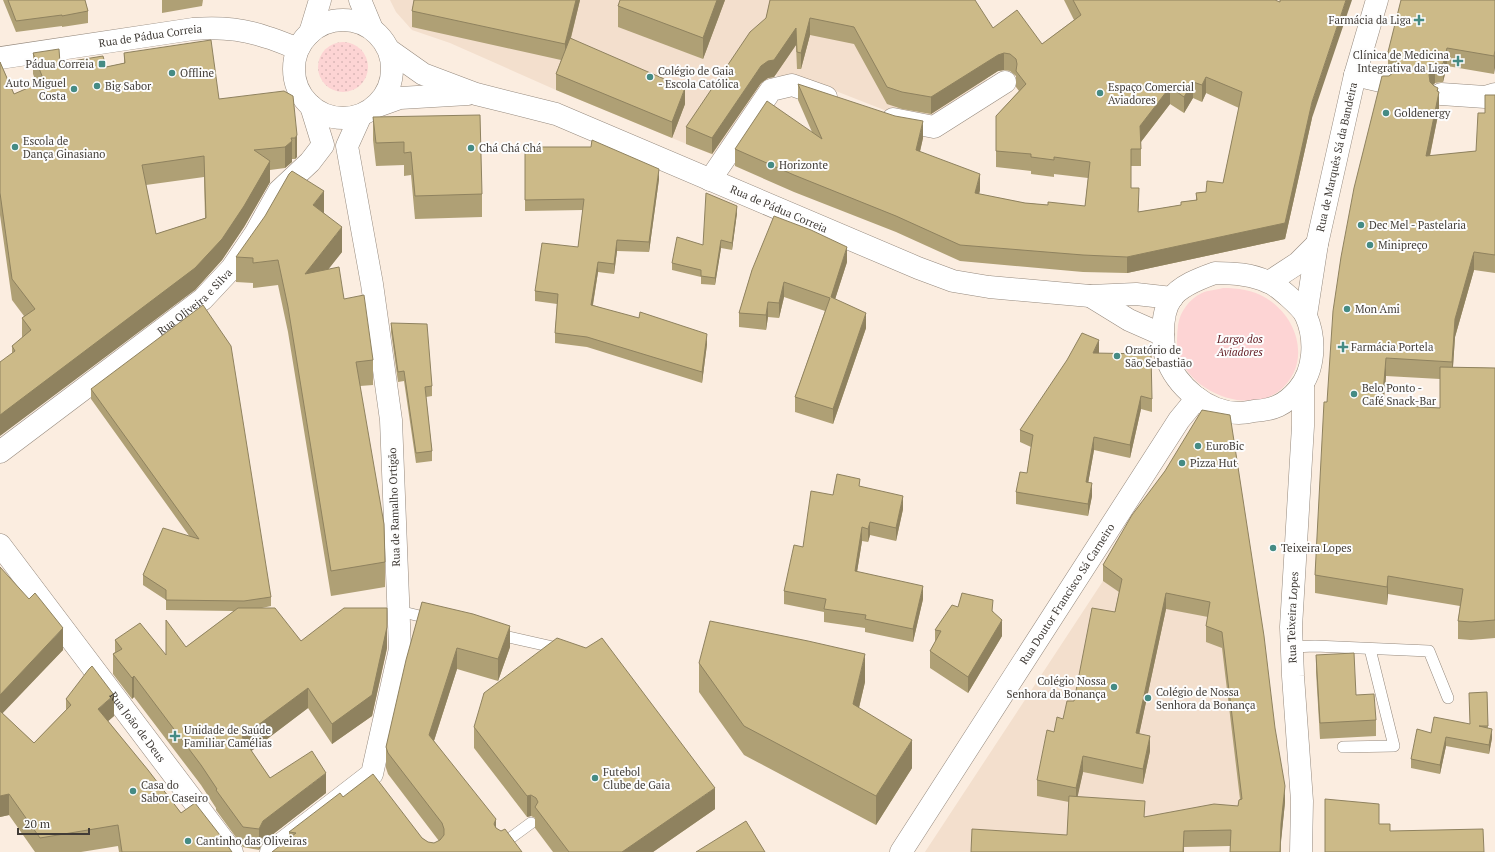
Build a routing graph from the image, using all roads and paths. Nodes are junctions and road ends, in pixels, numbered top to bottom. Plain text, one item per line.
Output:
1 (320, 0) edge
2 (360, 0) edge
3 (1378, 0) edge
4 (372, 29) junction
5 (304, 41) junction
6 (389, 50) junction
7 (0, 58) edge
8 (1355, 75) junction
9 (1004, 82) dead end
10 (1385, 82) edge
11 (476, 94) junction
12 (1441, 94) dead end
13 (1495, 94) edge
14 (842, 102) edge
15 (311, 106) junction
16 (368, 111) junction
17 (878, 114) edge
18 (323, 145) junction
19 (347, 146) junction
20 (710, 180) junction
21 (1317, 244) junction
22 (1269, 282) junction
23 (1090, 296) junction
24 (1172, 298) junction
25 (1306, 314) junction
26 (1163, 336) junction
27 (1303, 384) junction
28 (1197, 398) junction
29 (0, 452) edge
30 (0, 545) edge
31 (399, 611) junction
32 (444, 622) edge
33 (481, 630) edge
34 (1292, 647) junction
35 (1370, 649) junction
36 (571, 651) edge
37 (1448, 698) dead end
38 (1343, 747) dead end
39 (372, 774) junction
40 (386, 792) edge
41 (531, 823) dead end
42 (501, 845) edge
43 (232, 852) edge
44 (271, 852) edge
45 (901, 852) edge
46 (1301, 852) edge

1 - 5 main road
2 - 4 main road
3 - 8 main road, Rua de Marquês Sá da Bandeira
4 - 5 main road
4 - 6 main road
5 - 7 main road, Rua de Pádua Correia
5 - 15 main road
6 - 11 main road, Rua de Pádua Correia
6 - 16 main road
8 - 10 main road
8 - 21 main road, Rua de Marquês Sá da Bandeira
9 - 17 main road
11 - 16 main road, Rua de Pádua Correia
11 - 20 main road, Rua de Pádua Correia
12 - 13 main road
14 - 20 main road
15 - 16 main road
15 - 18 main road
16 - 19 main road
18 - 19 main road
18 - 29 main road, Rua Oliveira e Silva
19 - 31 main road, Rua de Ramalho Ortigão
20 - 23 main road, Rua de Pádua Correia
21 - 22 main road, Rua de Marquês Sá da Bandeira
21 - 25 main road, Rua de Marquês Sá da Bandeira
22 - 24 main road
22 - 25 main road
23 - 24 main road, Rua de Pádua Correia
23 - 26 main road, Rua de Pádua Correia
24 - 26 main road
25 - 27 main road
26 - 28 main road
27 - 28 main road
27 - 34 main road, Rua Teixeira Lopes
28 - 45 main road, Rua Doutor Francisco Sá Carneiro
30 - 43 main road, Rua João de Deus
31 - 32 lane
31 - 39 main road, Rua de Ramalho Ortigão
33 - 36 lane
34 - 35 lane
34 - 46 main road, Rua Teixeira Lopes
35 - 37 lane
35 - 38 lane
39 - 40 main road
39 - 44 main road
41 - 42 lane

